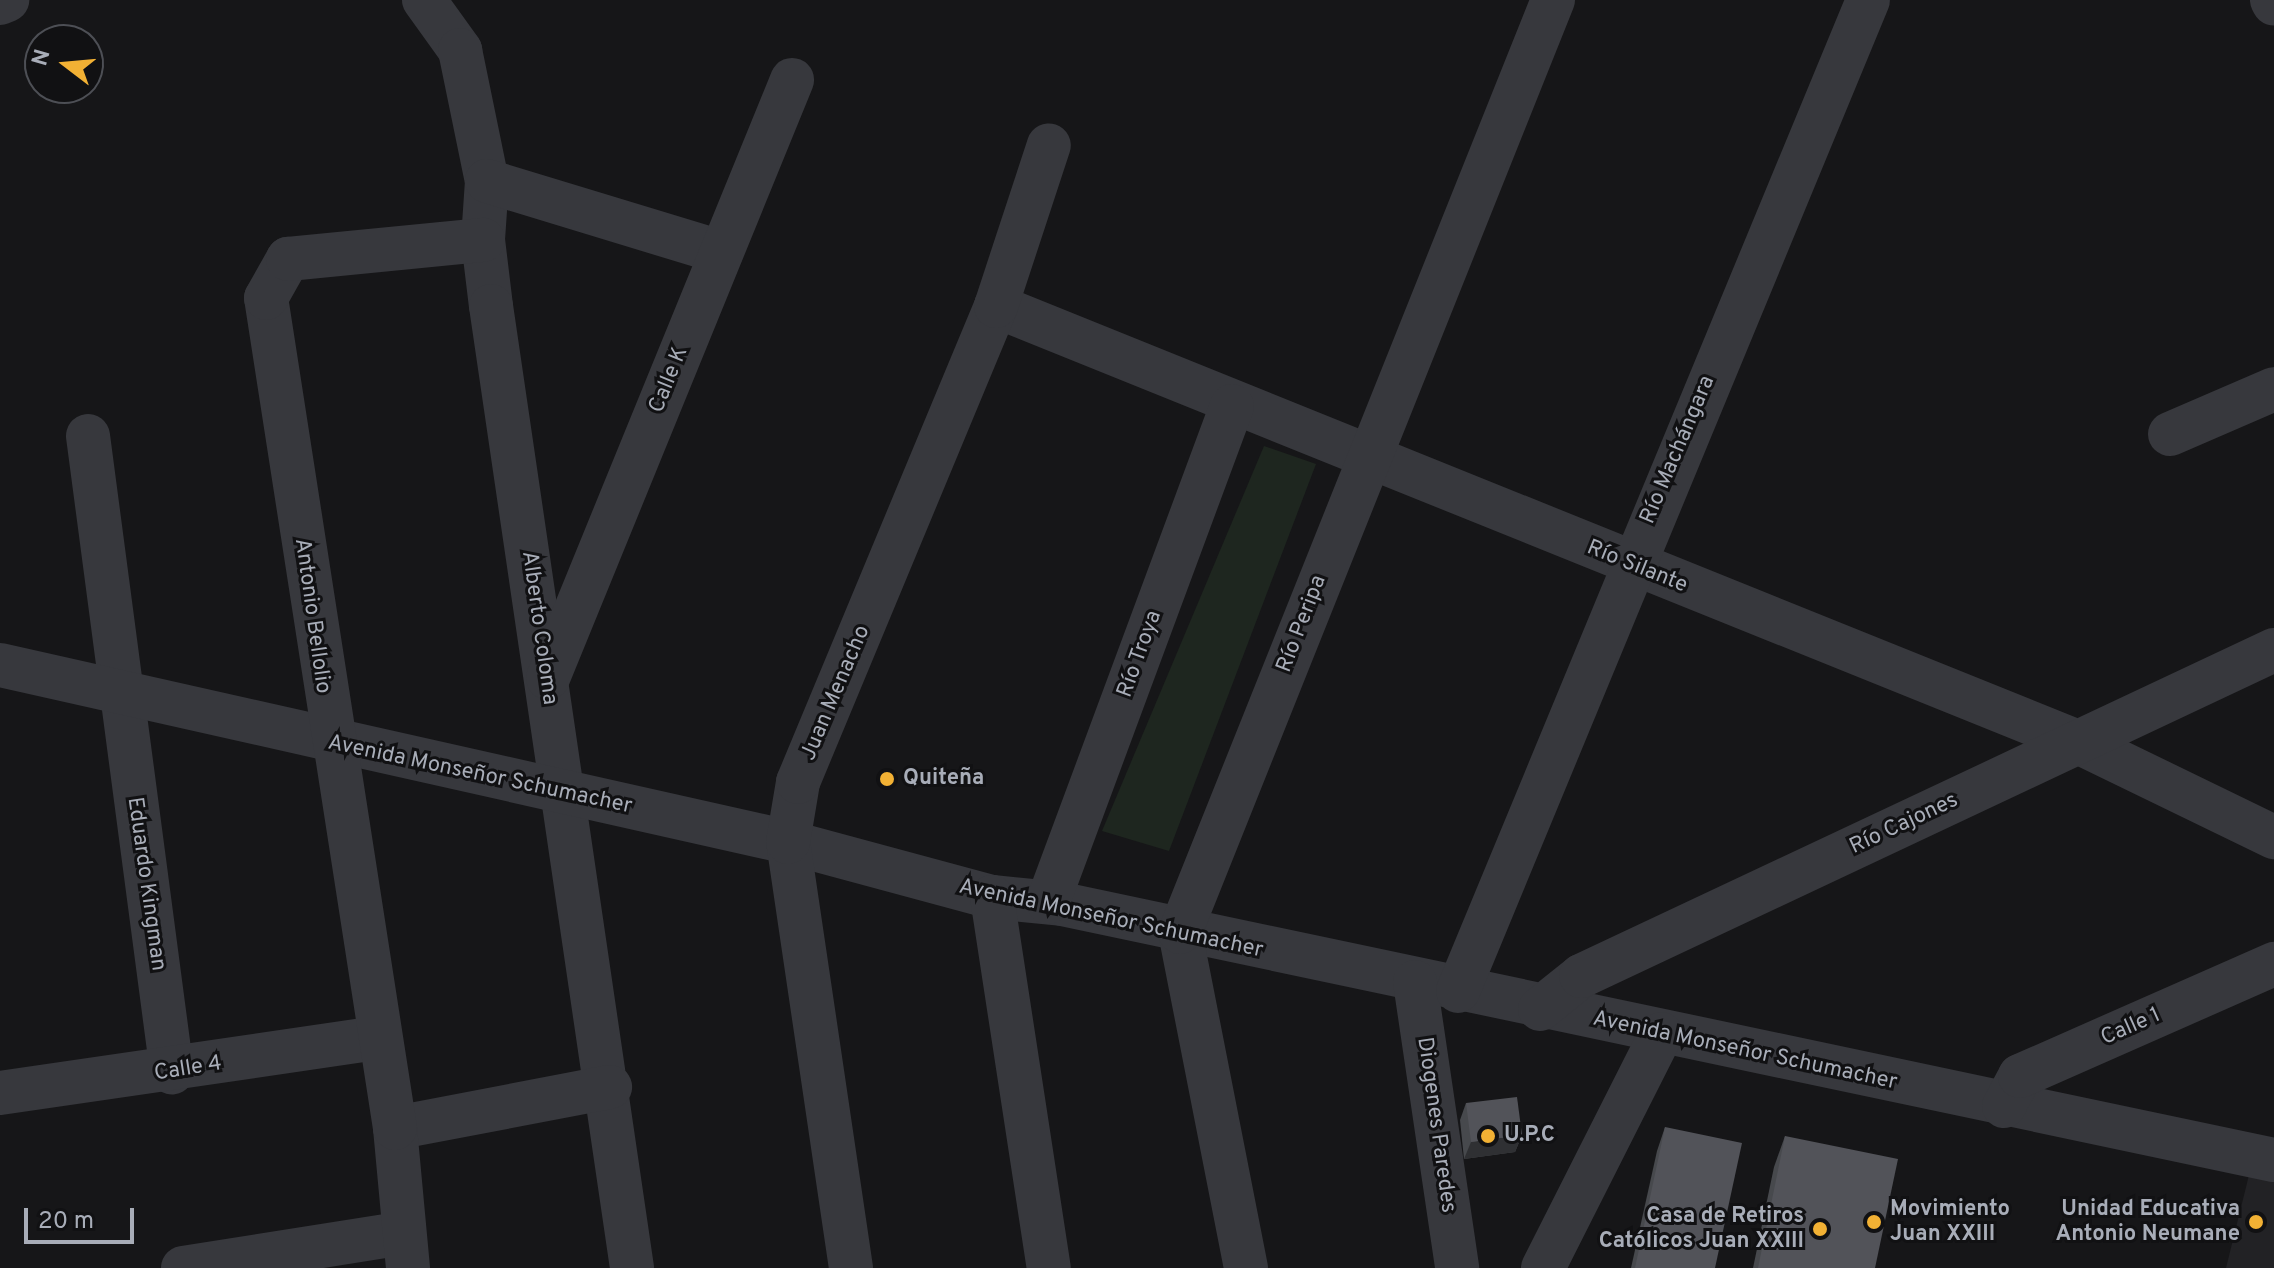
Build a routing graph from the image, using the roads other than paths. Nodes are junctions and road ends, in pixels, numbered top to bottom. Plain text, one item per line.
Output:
1 (7, 0) edge
2 (424, 0) edge
3 (1553, 0) edge
4 (1868, 0) edge
5 (0, 3) edge
6 (792, 80) dead end
7 (1049, 145) dead end
8 (487, 181) junction
9 (483, 240) junction
10 (721, 252) junction
11 (996, 306) junction
12 (2274, 389) edge
13 (1232, 406) junction
14 (2170, 434) dead end
15 (88, 436) dead end
16 (1368, 455) junction
17 (1629, 565) junction
18 (2274, 650) edge
19 (0, 665) edge
20 (547, 680) junction
21 (119, 695) junction
22 (2078, 742) junction
23 (330, 744) junction
24 (561, 791) junction
25 (2274, 837) edge
26 (788, 842) junction
27 (992, 897) junction
28 (1048, 902) junction
29 (1180, 932) junction
30 (2274, 964) edge
31 (1415, 982) junction
32 (1458, 991) junction
33 (1540, 1009) junction
34 (1661, 1034) junction
35 (375, 1038) junction
36 (172, 1072) junction
37 (610, 1087) junction
38 (0, 1093) edge
39 (2004, 1106) junction
40 (395, 1128) junction
41 (2274, 1160) edge
42 (405, 1251) edge
43 (185, 1268) edge
44 (632, 1268) edge
45 (851, 1268) edge
46 (1049, 1268) edge
47 (1246, 1268) edge
48 (1457, 1268) edge
49 (1543, 1268) edge

1 - 5 street
2 - 8 street, Alberto Coloma
3 - 16 street, Río Peripa
4 - 17 street, Río Machángara
6 - 10 street, Calle K
7 - 11 street, Juan Menacho
8 - 9 street, Alberto Coloma
8 - 10 street
9 - 20 street, Alberto Coloma
9 - 23 street, Antonio Bellolio
10 - 20 street, Calle K
11 - 13 street, Río Silante
11 - 26 street, Juan Menacho
12 - 14 street
13 - 16 street, Río Silante
13 - 28 street, Río Troya
15 - 21 street, Eduardo Kingman
16 - 17 street, Río Silante
16 - 29 street, Río Peripa
17 - 22 street, Río Silante
17 - 32 street, Río Machángara
18 - 22 street, Río Cajones
19 - 21 street, Avenida Monseñor Schumacher
20 - 24 street, Alberto Coloma
21 - 23 street, Avenida Monseñor Schumacher
21 - 36 street, Eduardo Kingman
22 - 25 street, Río Silante
22 - 33 street, Río Cajones
23 - 24 street, Avenida Monseñor Schumacher
23 - 35 street, Antonio Bellolio
24 - 26 street, Avenida Monseñor Schumacher
24 - 37 street, Alberto Coloma
26 - 27 street, Avenida Monseñor Schumacher
26 - 45 street, Juan Menacho
27 - 28 street, Avenida Monseñor Schumacher
27 - 46 street
28 - 29 street, Avenida Monseñor Schumacher
29 - 31 street, Avenida Monseñor Schumacher
29 - 47 street
30 - 39 street, Calle 1
31 - 32 street, Avenida Monseñor Schumacher
31 - 48 street, Diogenes Paredes
32 - 33 street, Avenida Monseñor Schumacher
33 - 34 street, Avenida Monseñor Schumacher
34 - 39 street, Avenida Monseñor Schumacher
34 - 49 street
35 - 36 street, Calle 4
35 - 40 street, Antonio Bellolio
36 - 38 street, Calle 4
37 - 40 street
37 - 44 street, Alberto Coloma
39 - 41 street, Avenida Monseñor Schumacher
40 - 42 street, Antonio Bellolio
42 - 43 street

